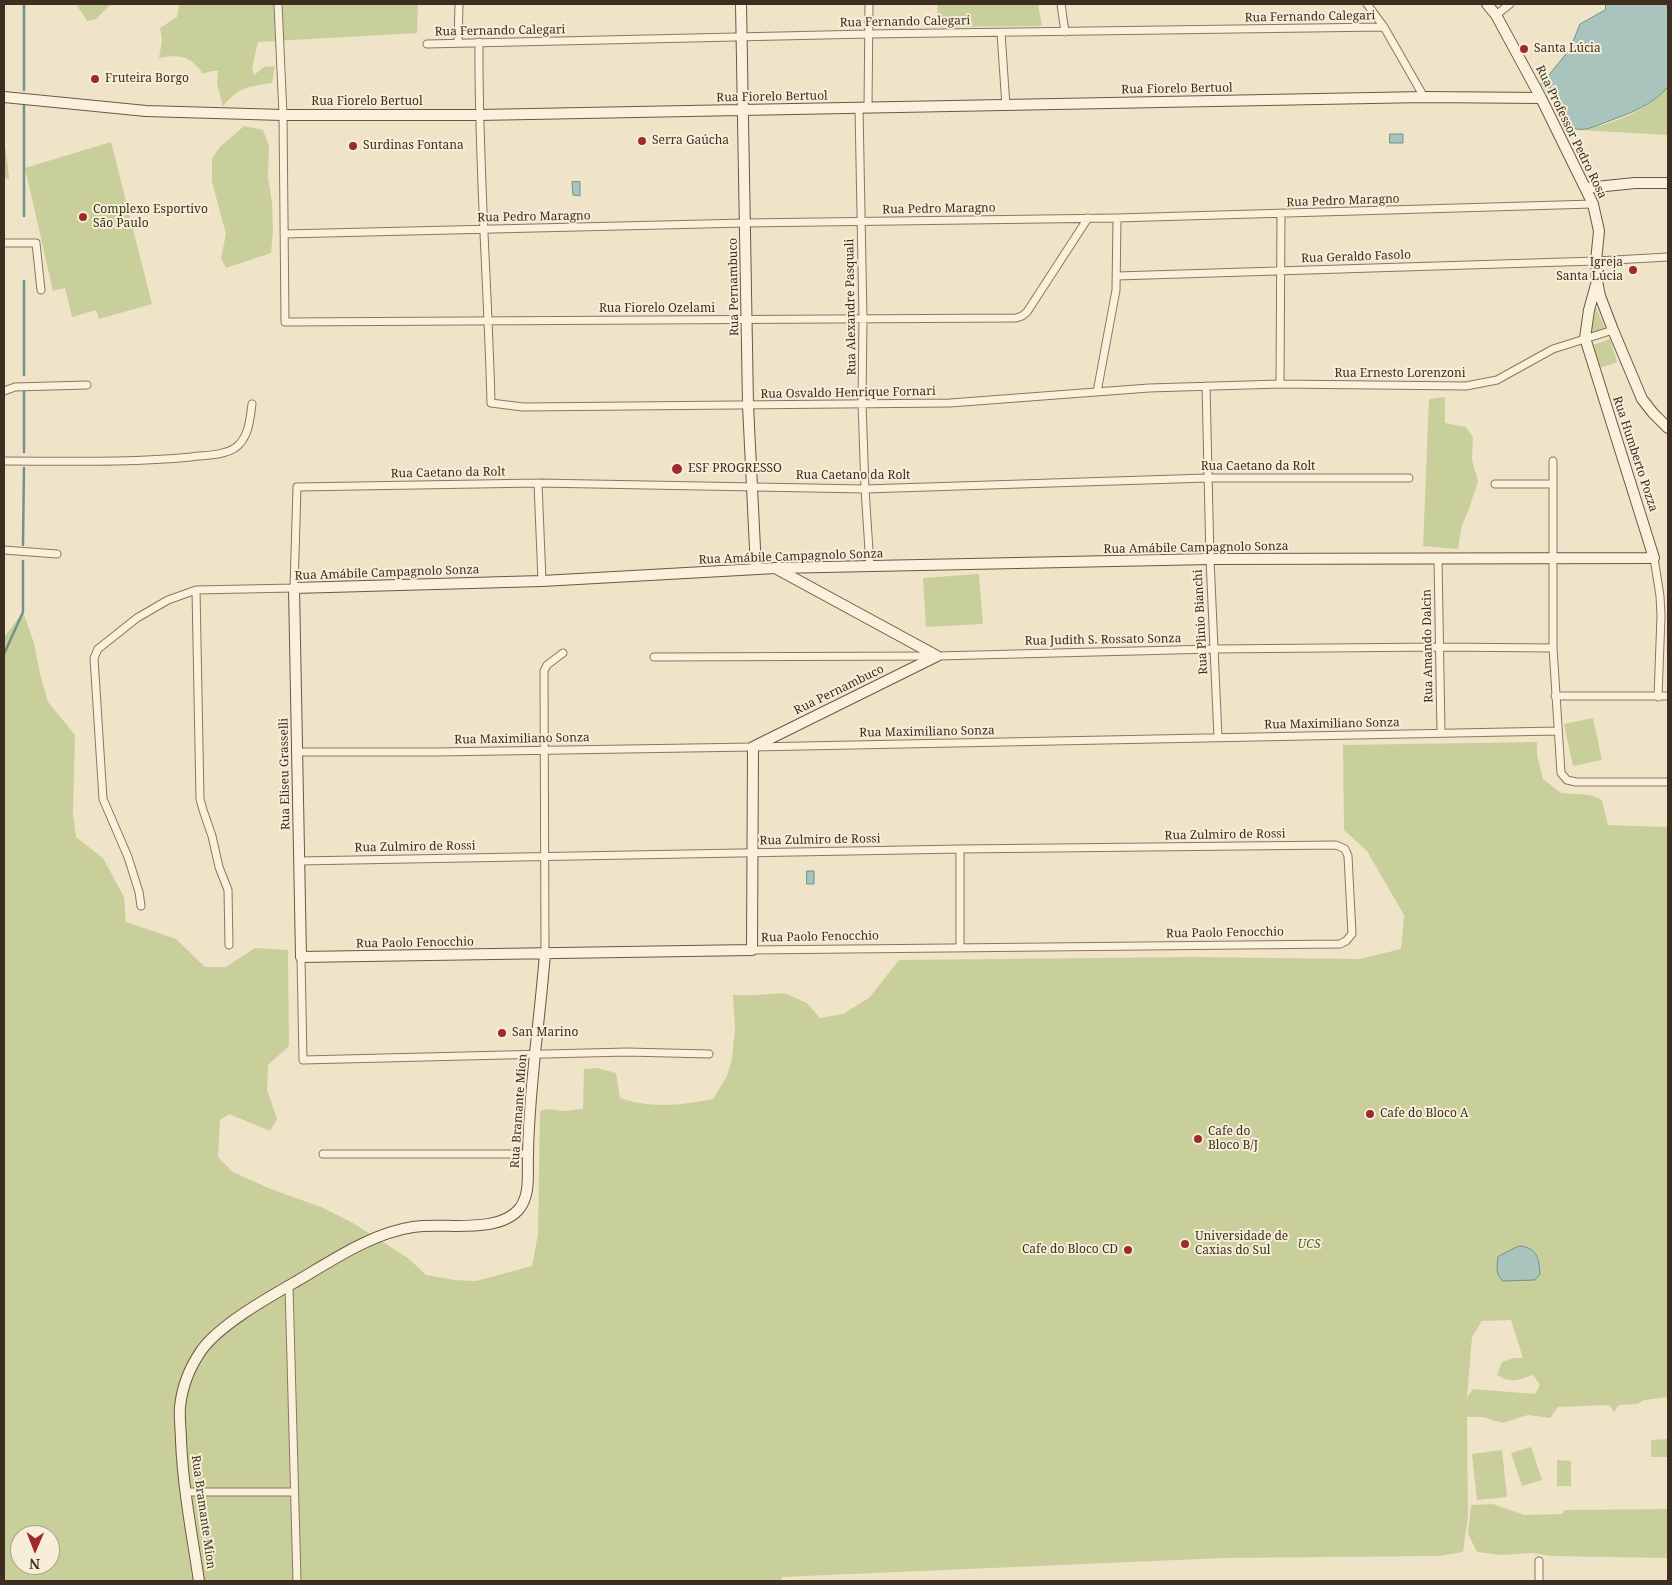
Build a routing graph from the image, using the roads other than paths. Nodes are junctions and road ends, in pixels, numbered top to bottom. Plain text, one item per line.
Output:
1 (278, 4) edge
2 (458, 4) edge
3 (741, 4) edge
4 (869, 4) edge
5 (1061, 4) edge
6 (1367, 4) edge
7 (1487, 4) edge
8 (1510, 4) edge
9 (1496, 15) junction
10 (1384, 27) junction
11 (1065, 32) junction
12 (1001, 33) junction
13 (868, 34) junction
14 (742, 36) junction
15 (479, 42) junction
16 (458, 43) junction
17 (426, 44) dead end
18 (4, 97) edge
19 (1424, 97) junction
20 (1541, 98) junction
21 (1006, 106) junction
22 (864, 108) junction
23 (744, 110) junction
24 (283, 115) junction
25 (478, 115) junction
26 (1668, 183) edge
27 (1586, 188) junction
28 (1593, 204) junction
29 (1280, 214) junction
30 (1088, 218) junction
31 (1116, 218) junction
32 (861, 222) junction
33 (745, 223) junction
34 (484, 230) junction
35 (284, 234) junction
36 (4, 243) edge
37 (1668, 257) edge
38 (1596, 261) junction
39 (1281, 270) junction
40 (1117, 276) junction
41 (1597, 281) junction
42 (42, 290) dead end
43 (863, 319) junction
44 (747, 320) junction
45 (489, 321) junction
46 (1613, 330) junction
47 (1585, 338) junction
48 (1280, 384) junction
49 (87, 385) dead end
50 (1206, 386) junction
51 (4, 391) edge
52 (1097, 392) junction
53 (862, 403) junction
54 (252, 404) dead end
55 (748, 405) junction
56 (1668, 428) edge
57 (4, 461) edge
58 (1552, 461) dead end
59 (1207, 478) junction
60 (1409, 478) dead end
61 (538, 483) junction
62 (1495, 484) dead end
63 (1553, 484) junction
64 (297, 487) joint
65 (751, 488) junction
66 (865, 489) junction
67 (4, 550) edge
68 (56, 554) dead end
69 (1438, 558) junction
70 (1654, 558) junction
71 (1210, 559) junction
72 (1552, 559) junction
73 (870, 566) junction
74 (776, 568) junction
75 (756, 569) junction
76 (542, 581) junction
77 (294, 588) junction
78 (196, 590) junction
79 (1439, 646) junction
80 (1553, 648) junction
81 (1214, 649) junction
82 (563, 653) dead end
83 (937, 656) junction
84 (654, 657) dead end
85 (1555, 696) junction
86 (1668, 696) edge
87 (1658, 697) junction
88 (1557, 731) junction
89 (1441, 733) junction
90 (1218, 737) junction
91 (753, 747) junction
92 (543, 750) junction
93 (297, 752) junction
94 (1668, 782) edge
95 (960, 849) junction
96 (751, 852) junction
97 (545, 856) junction
98 (299, 861) junction
99 (141, 906) dead end
100 (1340, 944) joint
101 (229, 945) dead end
102 (960, 948) junction
103 (752, 950) junction
104 (545, 953) junction
105 (301, 957) junction
106 (535, 1054) junction
107 (709, 1054) dead end
108 (323, 1154) dead end
109 (528, 1154) junction
110 (289, 1286) junction
111 (185, 1492) junction
112 (294, 1492) junction
113 (1539, 1561) dead end
114 (199, 1581) edge
115 (297, 1581) edge
116 (1539, 1581) edge

1 - 24 street
2 - 16 street
3 - 14 street, Rua Pernambuco
4 - 13 street, Rua Alexandre Pasquali
5 - 11 street
6 - 10 street
7 - 9 street, Rua Professor Pedro Rosa
8 - 9 street
9 - 20 street, Rua Professor Pedro Rosa
10 - 11 street, Rua Fernando Calegari
10 - 19 street
11 - 12 street, Rua Fernando Calegari
12 - 13 street, Rua Fernando Calegari
12 - 21 street
13 - 14 street, Rua Fernando Calegari
13 - 22 street, Rua Alexandre Pasquali
14 - 15 street, Rua Fernando Calegari
14 - 23 street, Rua Pernambuco
15 - 16 street, Rua Fernando Calegari
15 - 25 street
16 - 17 street, Rua Fernando Calegari
18 - 24 street, Rua Fiorelo Bertuol
19 - 20 street, Rua Fiorelo Bertuol
19 - 21 street, Rua Fiorelo Bertuol
20 - 27 street, Rua Professor Pedro Rosa
21 - 22 street, Rua Fiorelo Bertuol
22 - 23 street, Rua Fiorelo Bertuol
22 - 32 street, Rua Alexandre Pasquali
23 - 25 street, Rua Fiorelo Bertuol
23 - 33 street, Rua Pernambuco
24 - 25 street, Rua Fiorelo Bertuol
24 - 35 street
25 - 34 street
26 - 27 street
27 - 28 street, Rua Professor Pedro Rosa
28 - 29 street, Rua Pedro Maragno
28 - 38 street, Rua Professor Pedro Rosa
29 - 31 street, Rua Pedro Maragno
29 - 39 street
30 - 31 street, Rua Pedro Maragno
30 - 32 street, Rua Pedro Maragno
30 - 43 street, Rua Fiorelo Ozelami
31 - 40 street
32 - 33 street, Rua Pedro Maragno
32 - 43 street, Rua Alexandre Pasquali
33 - 34 street, Rua Pedro Maragno
33 - 44 street, Rua Pernambuco
34 - 35 street, Rua Pedro Maragno
34 - 45 street
35 - 45 street, Rua Fiorelo Ozelami
36 - 42 street
37 - 38 street, Rua Geraldo Fasolo
38 - 39 street, Rua Geraldo Fasolo
38 - 41 street, Rua Professor Pedro Rosa
39 - 40 street, Rua Geraldo Fasolo
39 - 48 street
40 - 52 street
41 - 46 street
41 - 47 street, Rua Humberto Pozza
43 - 44 street, Rua Fiorelo Ozelami
43 - 53 street, Rua Alexandre Pasquali
44 - 45 street, Rua Fiorelo Ozelami
44 - 55 street, Rua Pernambuco
45 - 55 street, Rua Osvaldo Henrique Fornari
46 - 47 street, Rua Ernesto Lorenzoni
46 - 56 street
47 - 48 street, Rua Ernesto Lorenzoni
47 - 70 street, Rua Humberto Pozza
48 - 50 street, Rua Ernesto Lorenzoni
49 - 51 street
50 - 52 street, Rua Osvaldo Henrique Fornari
50 - 59 street, Rua Plinio Bianchi
52 - 53 street, Rua Osvaldo Henrique Fornari
53 - 55 street, Rua Osvaldo Henrique Fornari
53 - 66 street, Rua Alexandre Pasquali
54 - 57 street
55 - 65 street, Rua Pernambuco
58 - 63 street
59 - 60 street, Rua Caetano da Rolt
59 - 66 street, Rua Caetano da Rolt
59 - 71 street, Rua Plinio Bianchi
61 - 64 street, Rua Caetano da Rolt
61 - 65 street, Rua Caetano da Rolt
61 - 76 street
62 - 63 street
63 - 72 street
64 - 77 street, Rua Eliseu Grasselli
65 - 66 street, Rua Caetano da Rolt
65 - 75 street, Rua Pernambuco
66 - 73 street, Rua Alexandre Pasquali
67 - 68 street
69 - 71 street, Rua Amábile Campagnolo Sonza
69 - 72 street, Rua Amábile Campagnolo Sonza
69 - 79 street, Rua Amando Dalcin
70 - 72 street, Rua Amábile Campagnolo Sonza
70 - 87 street, Rua Humberto Pozza
71 - 73 street, Rua Amábile Campagnolo Sonza
71 - 81 street, Rua Plinio Bianchi
72 - 80 street
73 - 74 street, Rua Amábile Campagnolo Sonza
74 - 75 street, Rua Amábile Campagnolo Sonza
74 - 83 street
75 - 76 street, Rua Amábile Campagnolo Sonza
76 - 77 street, Rua Amábile Campagnolo Sonza
77 - 78 street, Rua Amábile Campagnolo Sonza
77 - 93 street, Rua Eliseu Grasselli
78 - 99 street, Rua Amábile Campagnolo Sonza
78 - 101 street
79 - 80 street, Rua Judith S. Rossato Sonza
79 - 81 street, Rua Judith S. Rossato Sonza
79 - 89 street, Rua Amando Dalcin
80 - 85 street
81 - 83 street, Rua Judith S. Rossato Sonza
81 - 90 street, Rua Plinio Bianchi
82 - 92 street, Rua Bramante Mion
83 - 84 street, Rua Judith S. Rossato Sonza
83 - 91 street, Rua Pernambuco
85 - 87 street
85 - 88 street
86 - 87 street
88 - 89 street, Rua Maximiliano Sonza
88 - 94 street
89 - 90 street, Rua Maximiliano Sonza
90 - 91 street, Rua Maximiliano Sonza
91 - 92 street, Rua Maximiliano Sonza
91 - 96 street
92 - 93 street, Rua Maximiliano Sonza
92 - 97 street, Rua Bramante Mion
93 - 98 street, Rua Eliseu Grasselli
95 - 96 street, Rua Zulmiro de Rossi
95 - 100 street, Rua Zulmiro de Rossi
95 - 102 street
96 - 97 street, Rua Zulmiro de Rossi
96 - 103 street
97 - 98 street, Rua Zulmiro de Rossi
97 - 104 street, Rua Bramante Mion
98 - 105 street, Rua Eliseu Grasselli
100 - 102 street, Rua Paolo Fenocchio
102 - 103 street, Rua Paolo Fenocchio
103 - 104 street, Rua Paolo Fenocchio
104 - 105 street, Rua Paolo Fenocchio
104 - 106 street, Rua Bramante Mion
105 - 106 street, Rua Eliseu Grasselli
106 - 107 street
106 - 109 street, Rua Bramante Mion
108 - 109 street
109 - 110 street, Rua Bramante Mion
110 - 111 street, Rua Bramante Mion
110 - 112 street
111 - 112 street
111 - 114 street, Rua Bramante Mion
112 - 115 street
113 - 116 street

